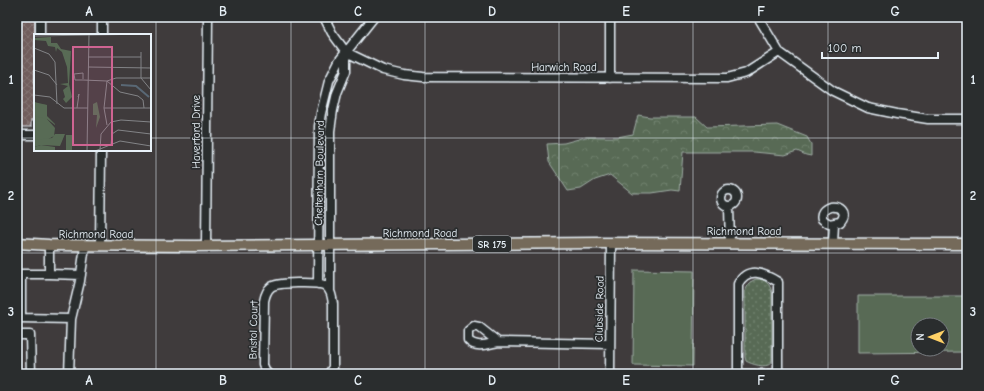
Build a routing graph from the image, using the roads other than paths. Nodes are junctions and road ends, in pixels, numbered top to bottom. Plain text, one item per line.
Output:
1 (40, 17) edge
2 (102, 17) edge
3 (208, 17) edge
4 (324, 17) edge
5 (374, 17) edge
6 (610, 17) edge
7 (758, 17) edge
8 (40, 34) edge
9 (102, 34) edge
10 (346, 52) junction
11 (779, 52) junction
12 (610, 78) junction
13 (967, 119) edge
14 (17, 135) edge
15 (34, 135) edge
16 (101, 151) edge
17 (729, 206) dead end
18 (834, 224) dead end
19 (610, 243) junction
20 (730, 243) junction
21 (833, 243) junction
22 (17, 244) edge
23 (967, 244) edge
24 (318, 245) junction
25 (329, 245) junction
26 (49, 246) junction
27 (84, 246) junction
28 (100, 246) junction
29 (206, 246) junction
30 (49, 274) junction
31 (81, 275) junction
32 (318, 284) junction
33 (330, 291) junction
34 (70, 319) junction
35 (17, 335) edge
36 (498, 342) dead end
37 (610, 344) junction
38 (30, 374) edge
39 (69, 374) edge
40 (268, 374) edge
41 (328, 374) edge
42 (610, 374) edge
43 (737, 374) edge
44 (780, 374) edge

1 - 8 street
2 - 9 street
3 - 29 street, Haverford Drive
4 - 10 street
5 - 10 street
6 - 12 street
7 - 11 street
10 - 12 street, Harwich Road
10 - 24 street
10 - 25 street, Cheltenham Boulevard
11 - 12 street, Harwich Road
11 - 13 street
14 - 15 street
16 - 28 street
17 - 20 street
18 - 21 street
19 - 20 main road, Richmond Road / SR 175
19 - 25 main road, Richmond Road / SR 175
19 - 37 street, Clubside Road
20 - 21 main road, Richmond Road / SR 175
21 - 23 main road, Richmond Road / SR 175
22 - 26 main road, Richmond Road / SR 175
24 - 25 main road, Richmond Road / SR 175
24 - 29 main road, Richmond Road / SR 175
24 - 32 street
25 - 33 street, Cheltenham Boulevard
26 - 27 main road, Richmond Road / SR 175
26 - 30 street
27 - 28 main road, Richmond Road / SR 175
27 - 31 street
28 - 29 main road, Richmond Road / SR 175
30 - 31 street
30 - 34 street
31 - 34 street
32 - 33 street
32 - 40 street, Bristol Court
33 - 41 street
34 - 39 street
35 - 38 street
36 - 37 street
37 - 42 street, Clubside Road
43 - 44 street
43 - 44 street

